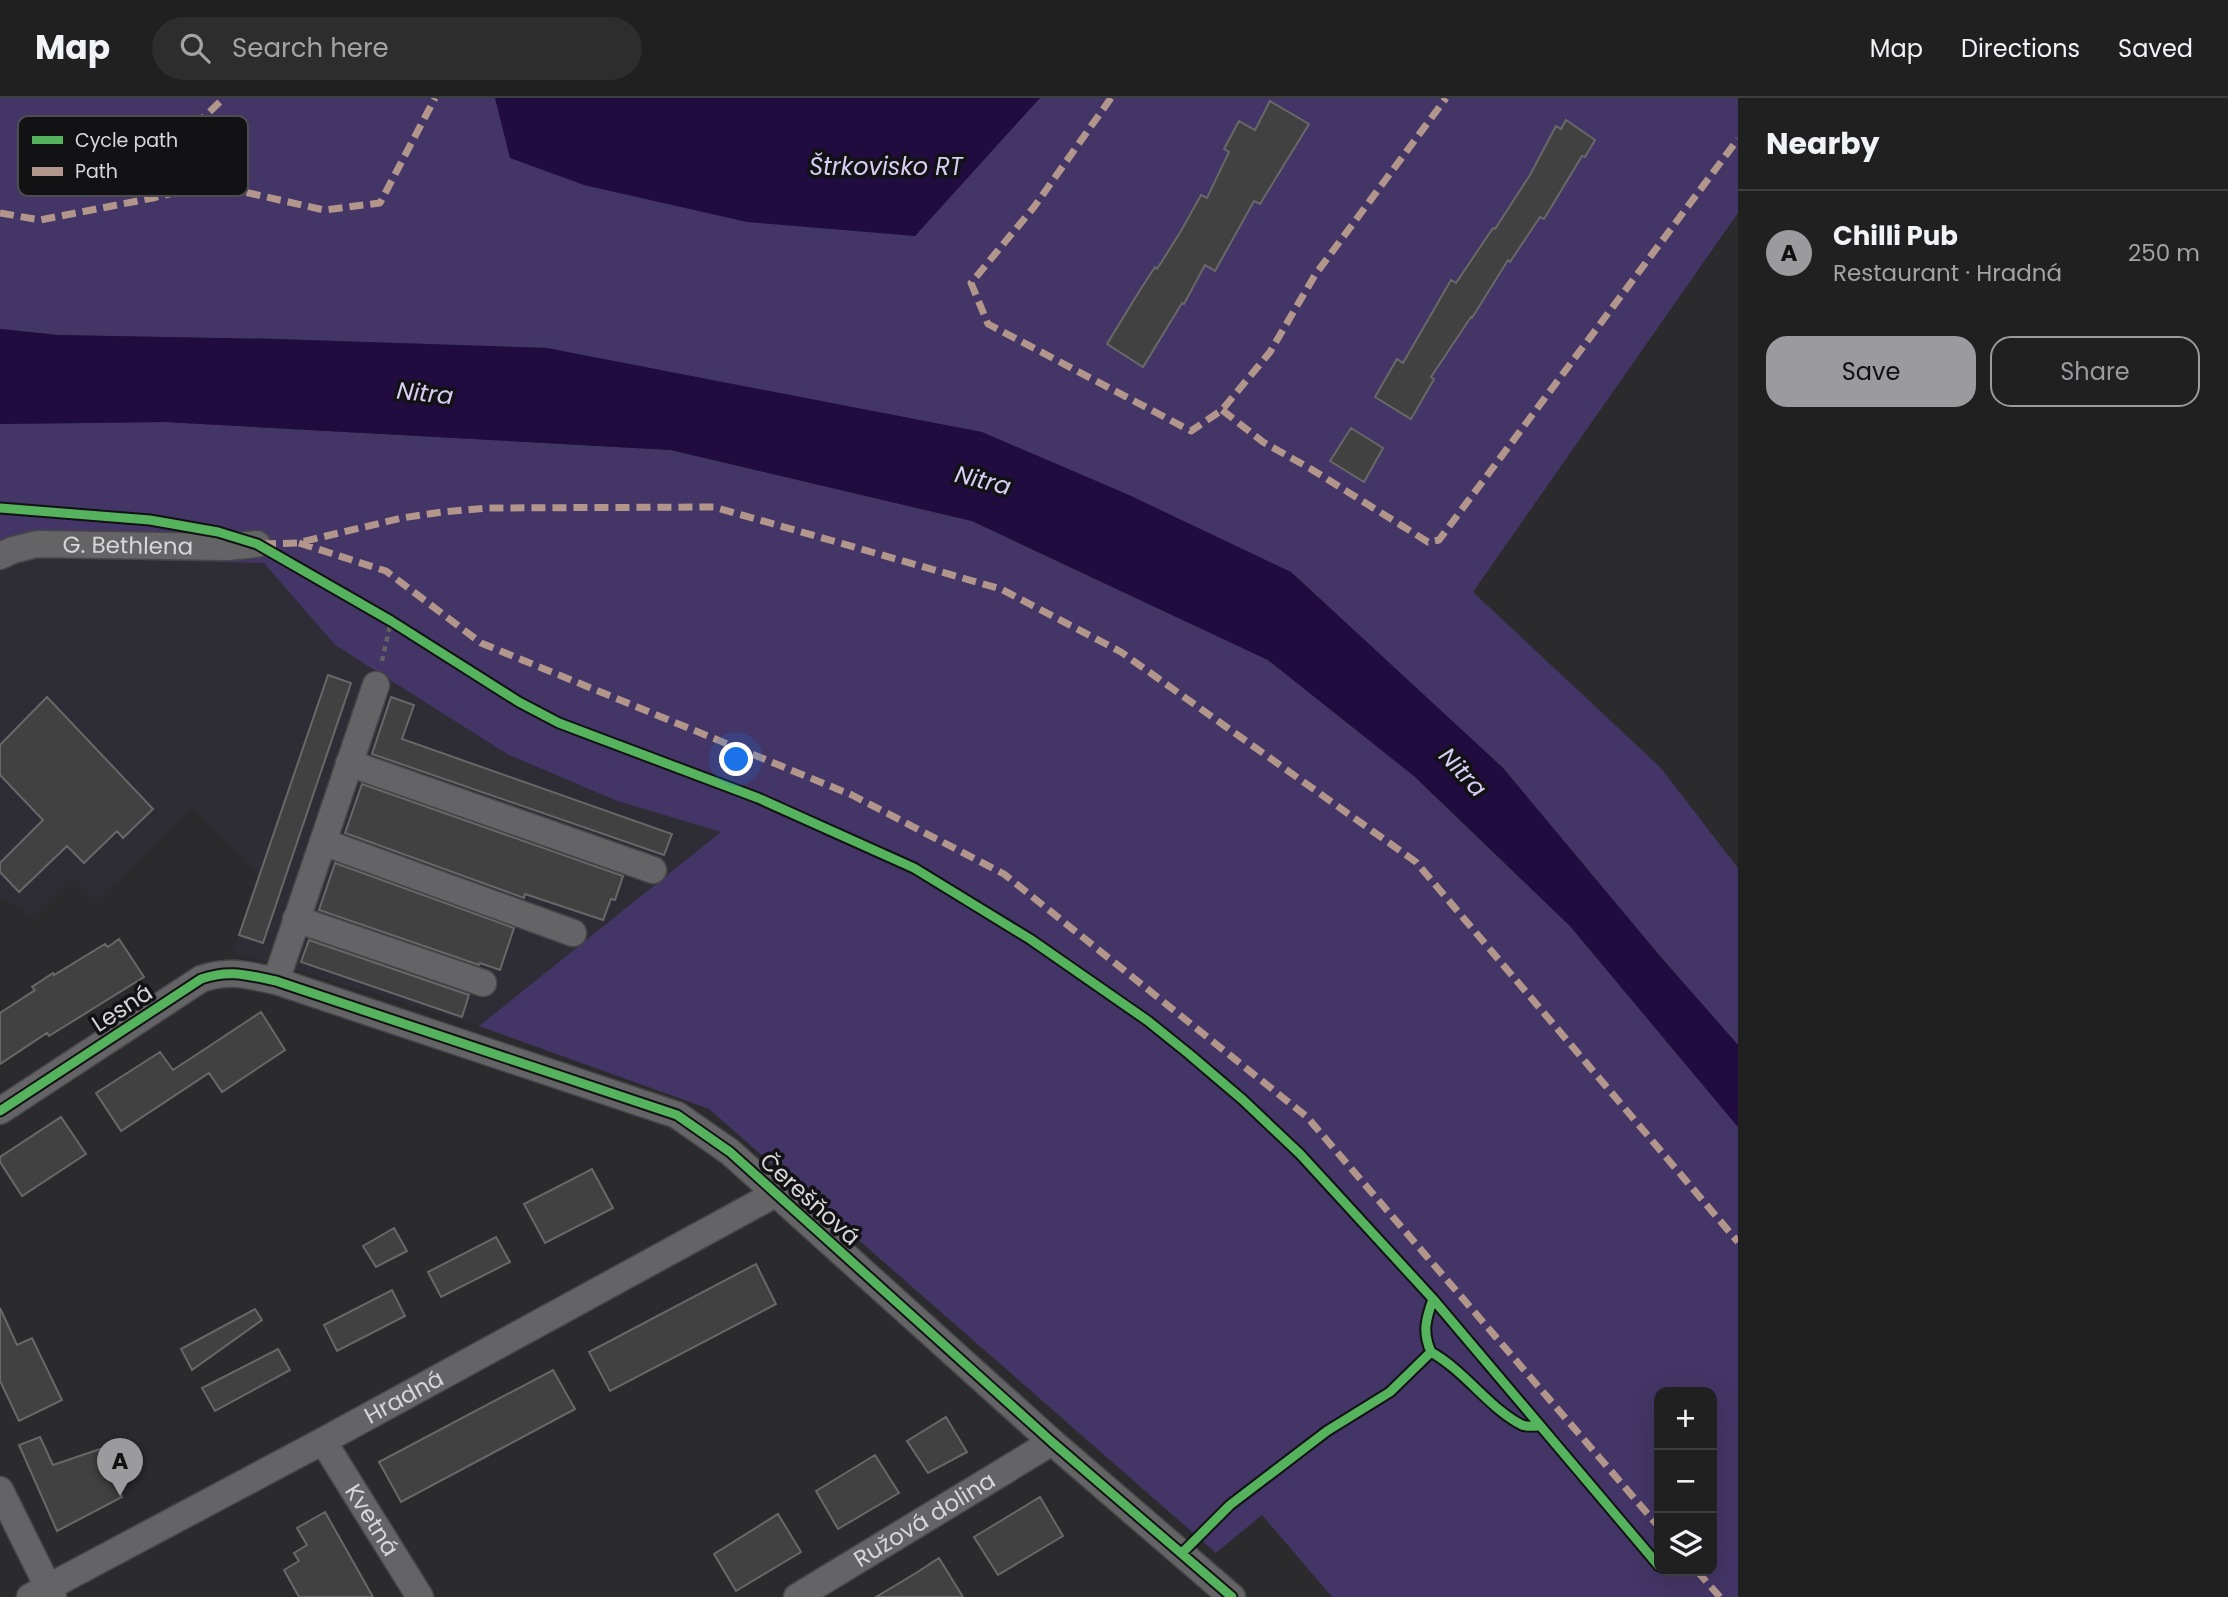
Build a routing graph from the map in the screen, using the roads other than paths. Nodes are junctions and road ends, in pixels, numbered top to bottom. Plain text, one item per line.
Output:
1 (257, 544) dead end
2 (0, 556) edge
3 (376, 685) road end
4 (349, 763) junction
5 (323, 842) junction
6 (653, 870) dead end
7 (296, 919) junction
8 (573, 933) dead end
9 (276, 981) junction
10 (483, 984) dead end
11 (0, 1111) edge
12 (775, 1194) junction
13 (323, 1441) junction
14 (1052, 1442) junction
15 (0, 1490) edge
16 (43, 1593) edge
17 (421, 1597) edge
18 (797, 1597) edge
19 (1232, 1597) edge

1 - 2 street, G. Bethlena
3 - 4 street
4 - 5 street
4 - 6 street
5 - 7 street
5 - 8 street
7 - 9 street
7 - 10 street
9 - 11 street, Lesná
9 - 12 street, Čerešňová
12 - 13 street, Hradná
12 - 14 street, Čerešňová
13 - 16 street, Hradná
13 - 17 street, Kvetná
14 - 18 street, Ružová dolina
14 - 19 street, Čerešňová
15 - 16 street

